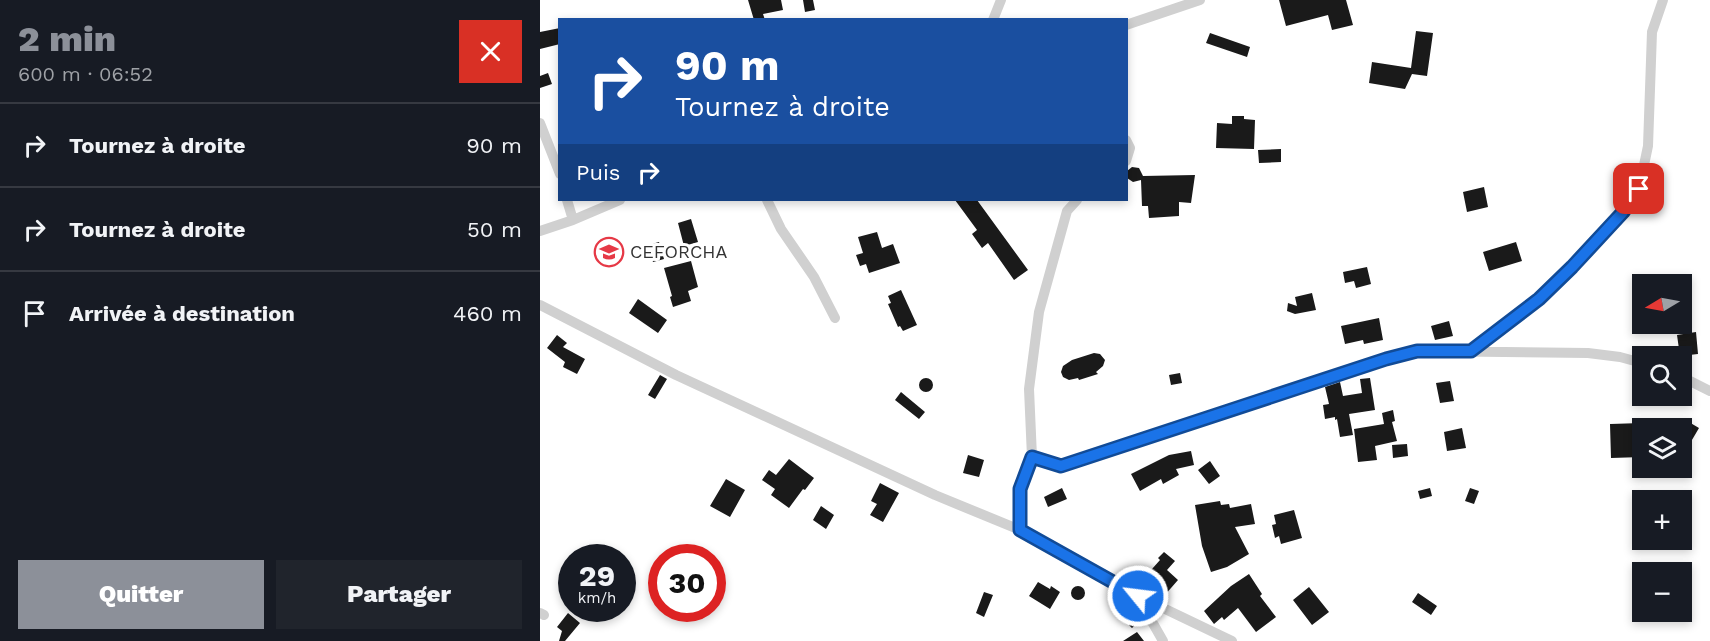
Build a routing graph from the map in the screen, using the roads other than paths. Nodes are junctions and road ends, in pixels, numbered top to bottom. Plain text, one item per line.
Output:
1 (1001, 0) edge
2 (1200, 0) edge
3 (1663, 0) edge
4 (994, 18) edge
5 (1128, 24) edge
6 (540, 123) edge
7 (558, 169) edge
8 (567, 201) edge
9 (618, 201) edge
10 (767, 201) edge
11 (1076, 201) edge
12 (573, 220) junction
13 (540, 231) edge
14 (540, 305) edge
15 (836, 318) dead end
16 (1471, 351) junction
17 (1632, 360) edge
18 (1692, 382) edge
19 (1710, 392) edge
20 (1032, 457) junction
21 (1020, 530) junction
22 (1138, 596) junction
23 (1164, 641) edge
24 (1232, 641) edge

1 - 4 street
2 - 5 street
3 - 16 street
6 - 7 street
8 - 12 street
9 - 12 street
10 - 15 street
11 - 20 street
12 - 13 street
14 - 21 street
16 - 17 street
16 - 20 street
18 - 19 street
20 - 21 street
21 - 22 street
22 - 23 street
22 - 24 street

